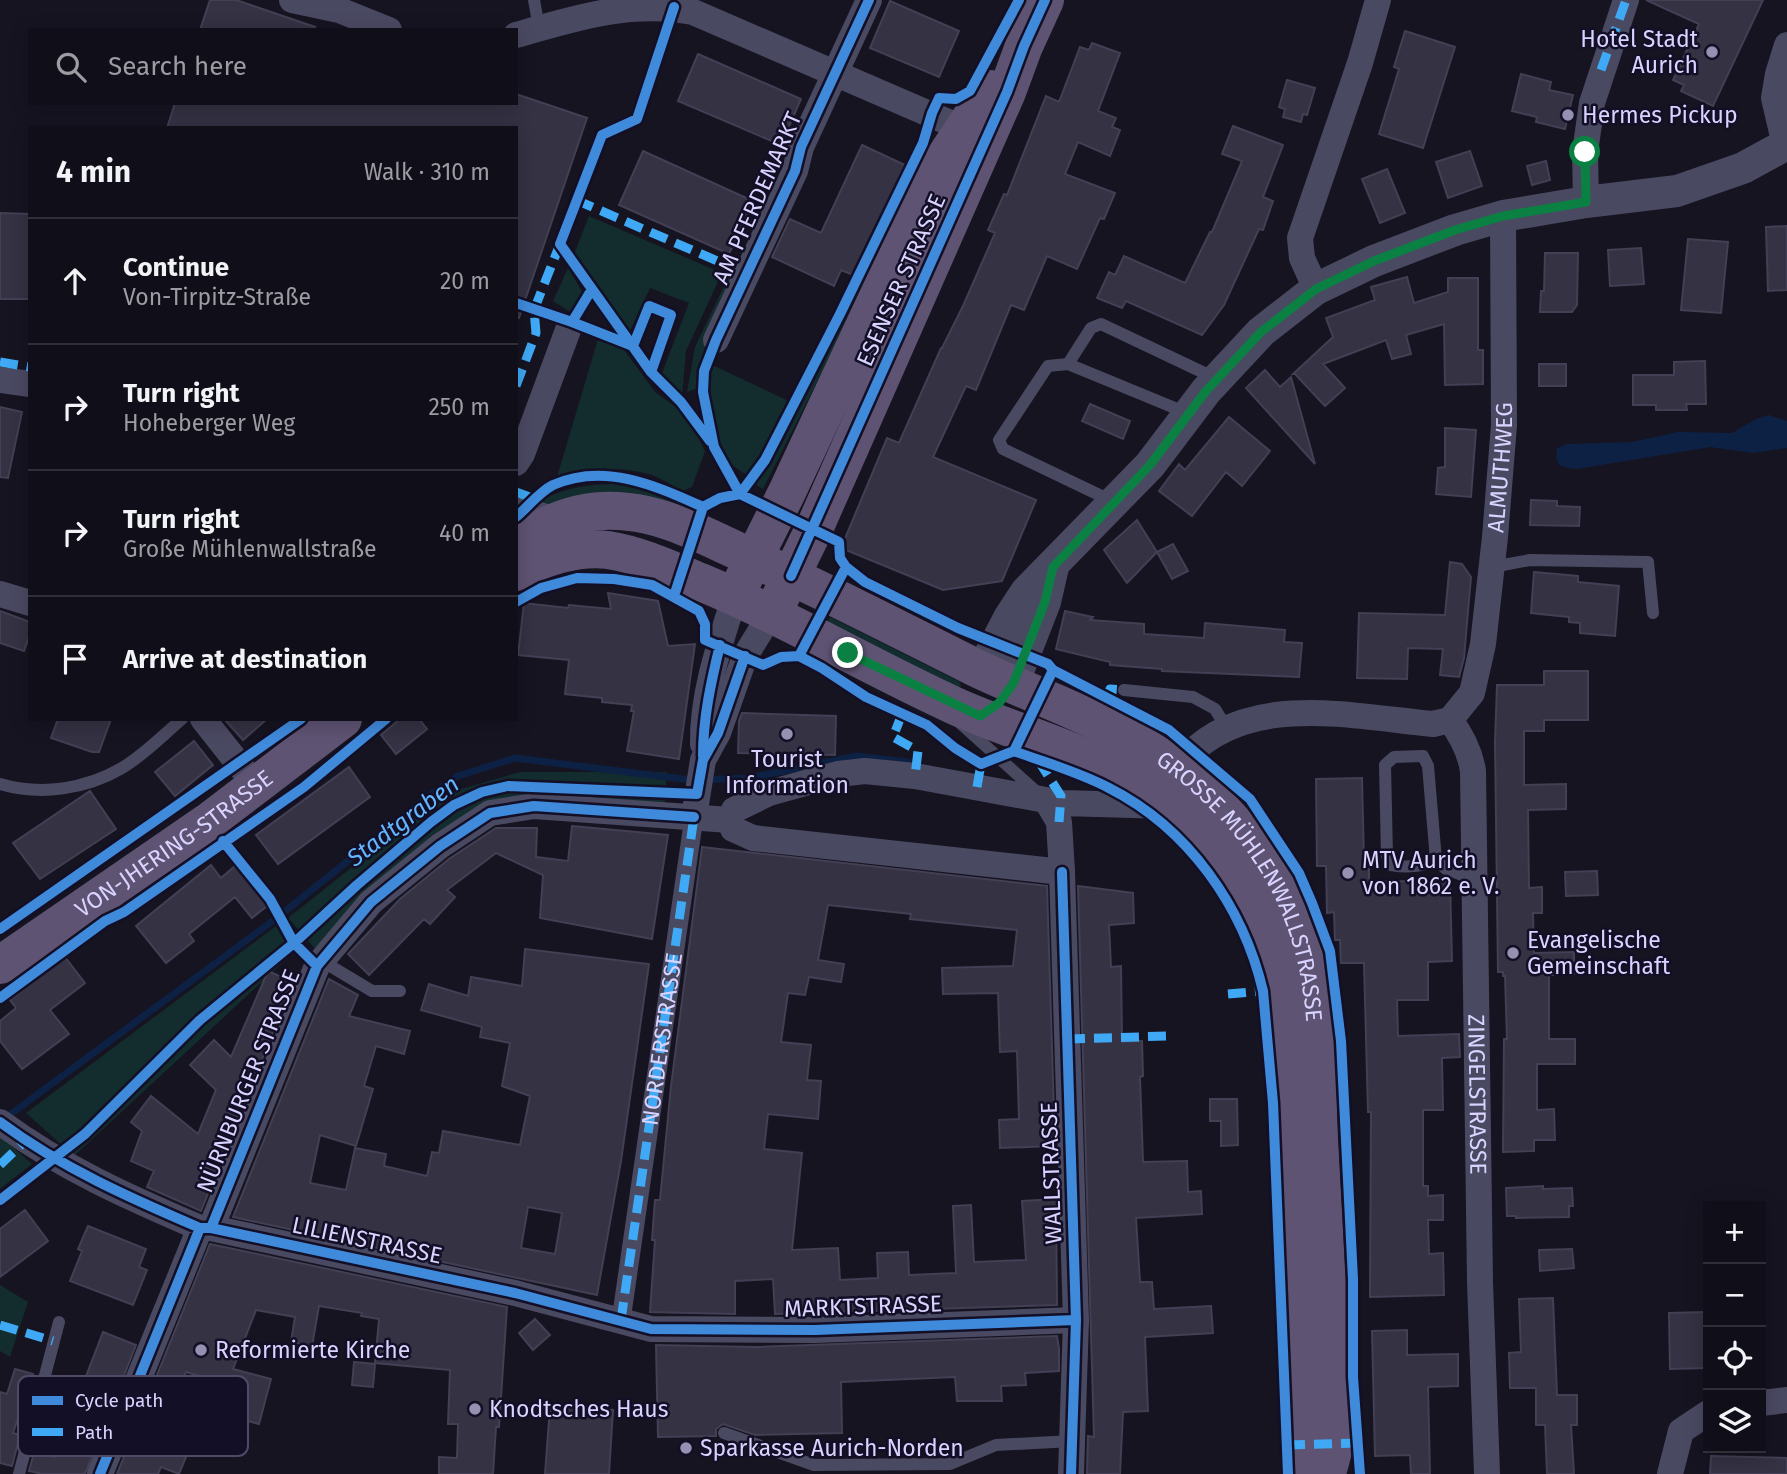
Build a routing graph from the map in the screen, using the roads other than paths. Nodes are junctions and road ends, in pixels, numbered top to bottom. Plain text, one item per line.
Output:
1 (292, 0) edge
2 (534, 0) edge
3 (869, 0) edge
4 (1045, 0) edge
5 (1378, 0) edge
6 (1626, 0) edge
7 (620, 4) edge
8 (384, 28) edge
9 (528, 31) edge
10 (1787, 45) edge
11 (836, 73) junction
12 (975, 134) junction
13 (1786, 144) edge
14 (1586, 202) junction
15 (1503, 216) junction
16 (1316, 289) junction
17 (568, 330) dead end
18 (716, 340) dead end
19 (1068, 364) junction
20 (1217, 379) junction
21 (0, 380) edge
22 (28, 384) edge
23 (1188, 414) junction
24 (518, 460) edge
25 (1115, 502) junction
26 (518, 508) edge
27 (555, 520) junction
28 (518, 541) edge
29 (752, 558) junction
30 (1492, 567) junction
31 (518, 571) edge
32 (792, 576) junction
33 (0, 594) edge
34 (736, 596) junction
35 (28, 602) edge
36 (1653, 613) dead end
37 (771, 614) junction
38 (997, 677) junction
39 (1124, 690) dead end
40 (967, 711) junction
41 (1454, 716) junction
42 (181, 721) edge
43 (205, 721) edge
44 (340, 721) edge
45 (1226, 727) junction
46 (703, 762) junction
47 (1177, 768) junction
48 (0, 784) edge
49 (257, 787) junction
50 (1046, 800) junction
51 (695, 806) junction
52 (1167, 806) junction
53 (730, 820) junction
54 (1436, 860) junction
55 (1062, 872) junction
56 (1475, 880) junction
57 (322, 961) junction
58 (0, 965) edge
59 (400, 991) dead end
60 (1304, 1114) junction
61 (0, 1122) edge
62 (206, 1228) junction
63 (1076, 1320) junction
64 (621, 1321) junction
65 (59, 1322) dead end
66 (1315, 1345) junction
67 (45, 1376) edge
68 (142, 1376) edge
69 (1787, 1400) edge
70 (1766, 1402) edge
71 (1703, 1416) edge
72 (724, 1433) dead end
73 (1073, 1441) junction
74 (24, 1456) edge
75 (108, 1456) edge
76 (19, 1474) edge
77 (100, 1474) edge
78 (1071, 1474) edge
79 (1313, 1474) edge
80 (1327, 1474) edge
81 (1487, 1474) edge
82 (1670, 1474) edge

1 - 8 street
2 - 9 lane
3 - 11 street, AM PFERDEMARKT
4 - 12 main road, ESENSER STRASSE
5 - 16 street
6 - 14 street
7 - 9 street
7 - 11 street
10 - 13 street
11 - 12 street
11 - 18 street, AM PFERDEMARKT
12 - 29 main road, ESENSER STRASSE
12 - 32 main road, ESENSER STRASSE
13 - 14 street
14 - 15 street
15 - 16 street
15 - 30 street, ALMUTHWEG
16 - 20 street
17 - 24 street
19 - 20 lane
19 - 23 lane
19 - 25 lane
20 - 23 street
21 - 22 street
23 - 25 street
25 - 38 street
26 - 27 street
27 - 28 main road
27 - 29 main road
29 - 32 main road, GROSSE MÜHLENWALLSTRASSE
29 - 34 main road, ESENSER STRASSE
30 - 36 lane
30 - 41 street, ALMUTHWEG
31 - 34 main road
32 - 37 main road, ESENSER STRASSE
32 - 38 main road, GROSSE MÜHLENWALLSTRASSE
33 - 35 street
34 - 37 main road, GROSSE MÜHLENWALLSTRASSE
34 - 46 street, NORDERSTRASSE
37 - 40 main road, GROSSE MÜHLENWALLSTRASSE
37 - 46 street, NORDERSTRASSE
38 - 40 main road
38 - 47 main road, GROSSE MÜHLENWALLSTRASSE
39 - 45 lane
40 - 50 lane
40 - 52 main road, GROSSE MÜHLENWALLSTRASSE
41 - 45 street
41 - 56 street, ZINGELSTRASSE
42 - 48 lane
43 - 49 street
44 - 49 main road, VON-JHERING-STRASSE
45 - 47 street
46 - 51 street, NORDERSTRASSE
47 - 60 main road, GROSSE MÜHLENWALLSTRASSE
49 - 58 main road, VON-JHERING-STRASSE
50 - 52 street
50 - 53 street
50 - 55 street, WALLSTRASSE
51 - 53 street, NÜRNBURGER STRASSE
51 - 57 street, NÜRNBURGER STRASSE
51 - 64 street, NORDERSTRASSE
52 - 60 main road, GROSSE MÜHLENWALLSTRASSE
53 - 55 street
54 - 54 lane
54 - 56 lane
55 - 63 street, WALLSTRASSE
56 - 81 street, ZINGELSTRASSE
57 - 59 lane
57 - 62 street, NÜRNBURGER STRASSE
60 - 66 main road, GROSSE MÜHLENWALLSTRASSE
61 - 62 street, LILIENSTRASSE
62 - 64 street, LILIENSTRASSE
62 - 68 street, NÜRNBURGER STRASSE
63 - 64 street, MARKTSTRASSE
63 - 73 street, WALLSTRASSE
65 - 67 lane
66 - 79 main road, GROSSE MÜHLENWALLSTRASSE
66 - 80 main road, GROSSE MÜHLENWALLSTRASSE
69 - 70 street
71 - 82 street
72 - 73 lane
73 - 78 street, WALLSTRASSE
74 - 76 lane
75 - 77 street, NÜRNBURGER STRASSE

